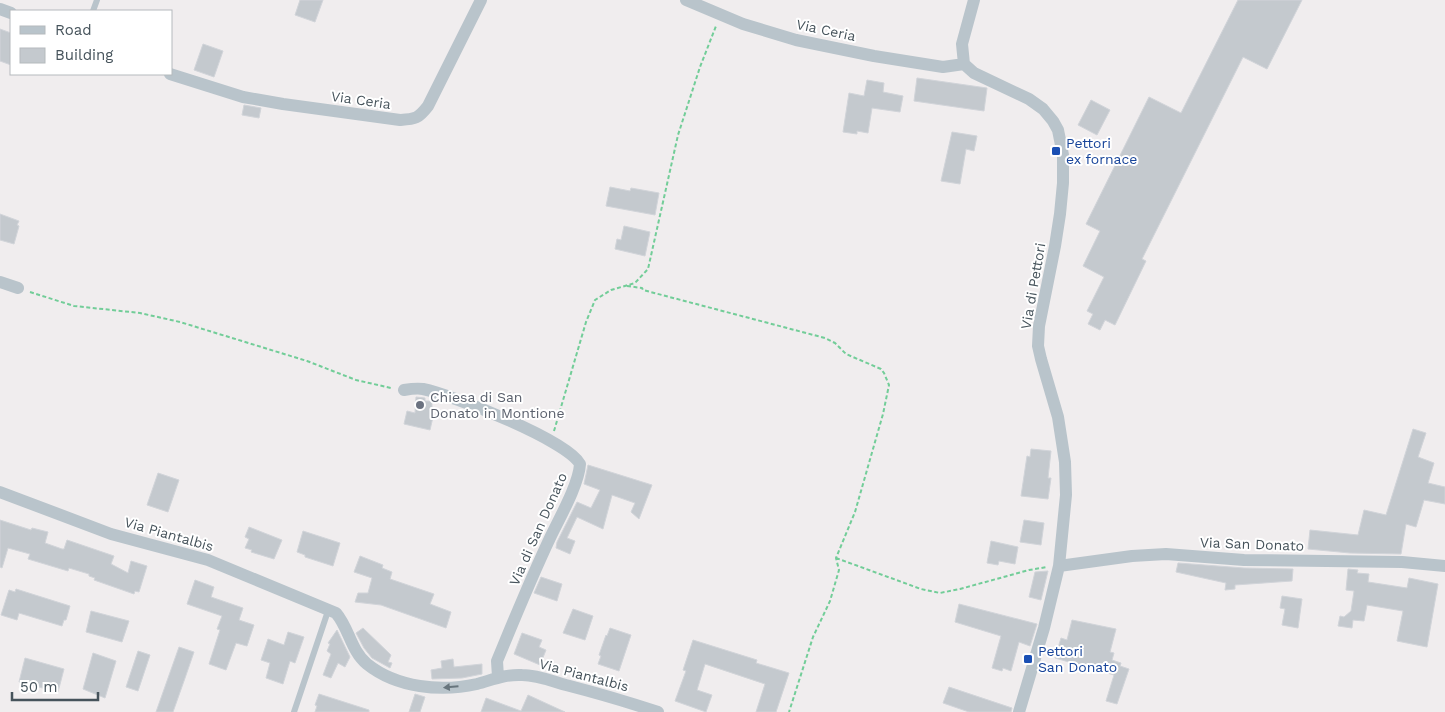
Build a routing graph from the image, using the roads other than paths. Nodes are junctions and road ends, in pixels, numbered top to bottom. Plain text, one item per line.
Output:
1 (480, 0) edge
2 (686, 0) edge
3 (974, 0) edge
4 (964, 64) junction
5 (172, 75) edge
6 (0, 282) edge
7 (18, 288) road end
8 (404, 390) road end
9 (0, 492) edge
10 (1059, 566) junction
11 (1445, 566) edge
12 (328, 611) junction
13 (498, 677) junction
14 (294, 712) edge
15 (658, 712) edge
16 (1019, 712) edge

1 - 5 street, Via Ceria
2 - 4 street, Via Ceria
3 - 4 street
4 - 10 street, Via di Pettori
6 - 7 street
8 - 13 street, Via di San Donato
9 - 12 street, Via Piantalbis
10 - 11 street, Via San Donato
10 - 16 street, Via di Pettori
13 -> 12 street, Via Piantalbis
12 - 14 lane
13 - 15 street, Via Piantalbis

